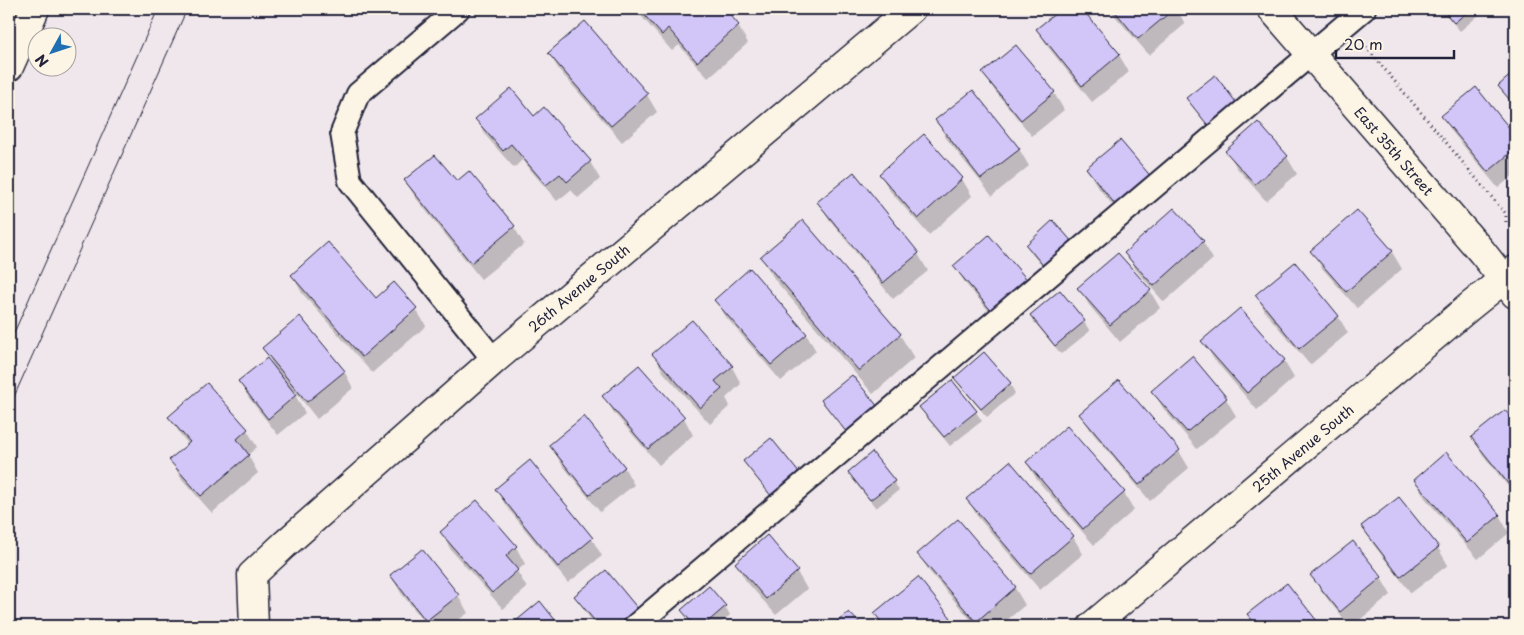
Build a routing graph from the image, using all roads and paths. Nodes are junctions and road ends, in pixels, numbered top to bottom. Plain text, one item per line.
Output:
1 (35, 9) edge
2 (458, 9) edge
3 (912, 9) edge
4 (1272, 9) edge
5 (1364, 9) edge
6 (1346, 24) junction
7 (1310, 54) junction
8 (9, 66) edge
9 (1505, 233) dead end
10 (1511, 281) edge
11 (494, 360) junction
12 (254, 626) edge
13 (635, 626) edge
14 (1092, 626) edge

1 - 8 main road
2 - 11 lane
3 - 11 main road, 26th Avenue South
4 - 7 main road, East 35th Street
5 - 6 lane
6 - 7 lane
6 - 9 path
7 - 10 main road, East 35th Street
7 - 13 lane
10 - 14 main road, 25th Avenue South
11 - 12 main road, 26th Avenue South

